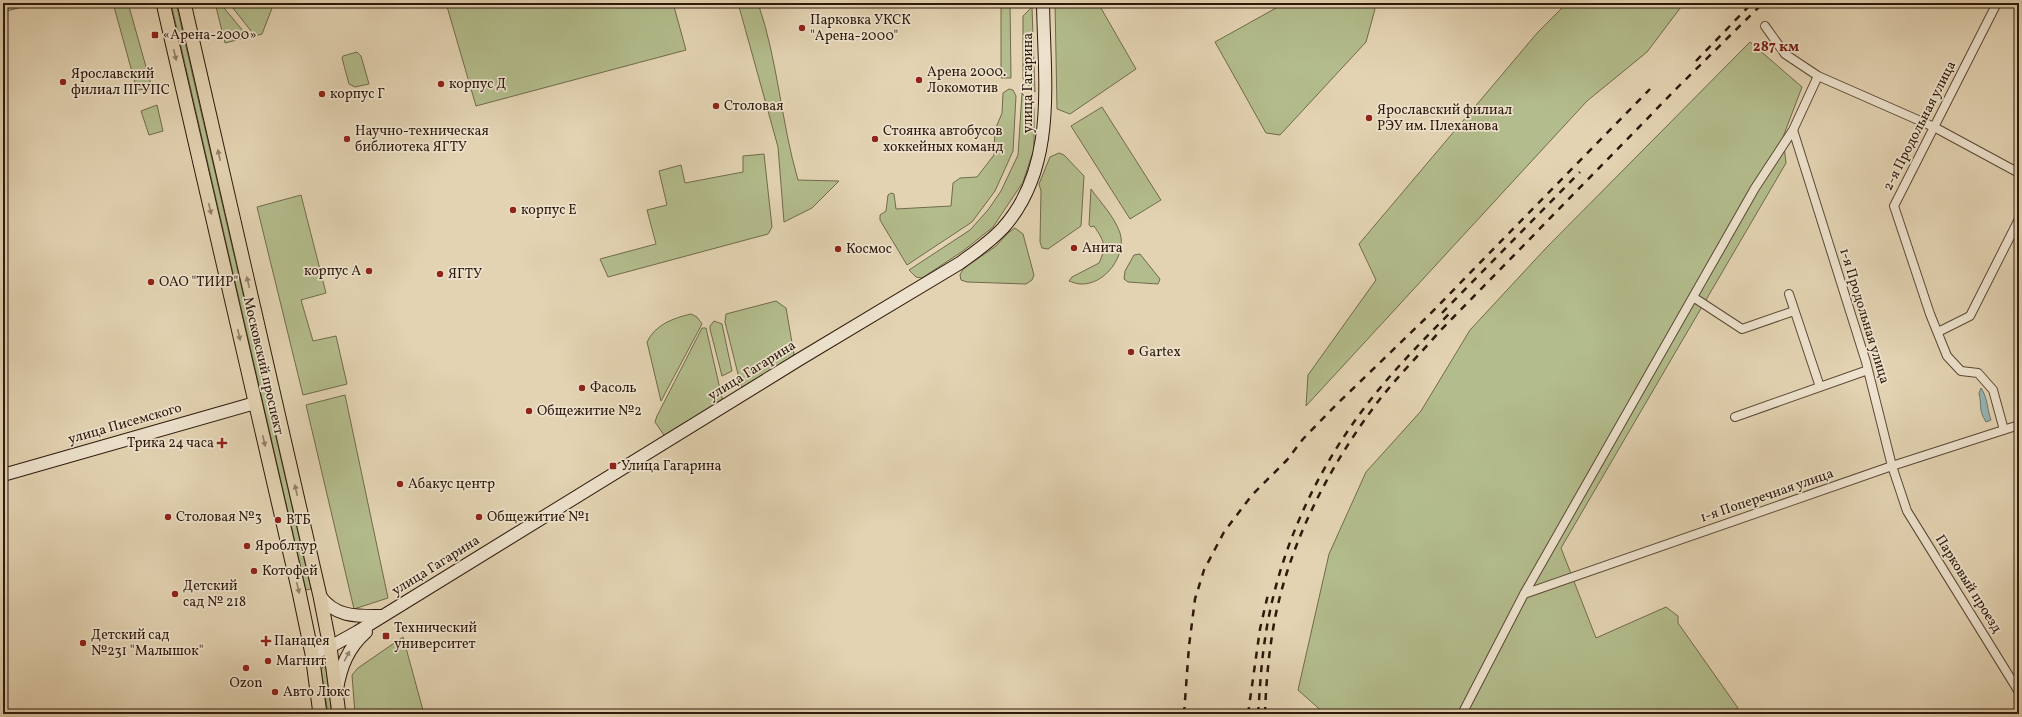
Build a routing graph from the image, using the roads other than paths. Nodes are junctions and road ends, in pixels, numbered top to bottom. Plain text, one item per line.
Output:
1 (163, 3) edge
2 (184, 3) edge
3 (1042, 3) edge
4 (1997, 3) edge
5 (1765, 26) dead end
6 (1818, 76) junction
7 (1934, 127) junction
8 (1793, 130) junction
9 (2019, 173) edge
10 (2019, 219) edge
11 (1789, 294) dead end
12 (1693, 297) junction
13 (1794, 310) junction
14 (1938, 332) junction
15 (1868, 370) junction
16 (1820, 387) junction
17 (255, 403) junction
18 (1735, 417) dead end
19 (2019, 425) edge
20 (2004, 430) junction
21 (1892, 466) junction
22 (3, 475) edge
23 (1906, 511) joint
24 (1524, 594) junction
25 (320, 596) junction
26 (384, 616) junction
27 (330, 647) junction
28 (312, 654) junction
29 (2019, 692) edge
30 (337, 693) junction
31 (320, 714) edge
32 (339, 714) edge
33 (1462, 714) edge

1 -> 17 main road, Московский проспект
25 -> 2 main road, Московский проспект
3 - 26 main road, улица Гагарина
4 - 7 street, 2-я Продольная улица
5 - 6 street
6 - 7 street
6 - 8 street
7 - 9 street
7 - 14 street, 2-я Продольная улица
8 - 12 street
8 - 15 street, 1-я Продольная улица
10 - 14 street
11 - 13 street
12 - 13 street
12 - 24 street
13 - 16 street
14 - 20 street, 2-я Продольная улица
15 - 16 street
15 - 21 street, 1-я Продольная улица
16 - 18 street
17 - 22 main road, улица Писемского
17 -> 28 main road, Московский проспект
19 - 20 street, 1-я Поперечная улица
20 - 21 street, 1-я Поперечная улица
21 - 23 street, 1-я Продольная улица
21 - 24 street, 1-я Поперечная улица
23 - 29 street, Парковый проезд
24 - 33 street
25 - 26 main road
25 - 27 main road, Московский проспект
26 - 27 main road, улица Гагарина
30 -> 26 main road
27 - 28 main road, улица Гагарина
27 - 30 main road, Московский проспект
28 - 31 main road, Московский проспект
30 - 32 main road, Московский проспект

